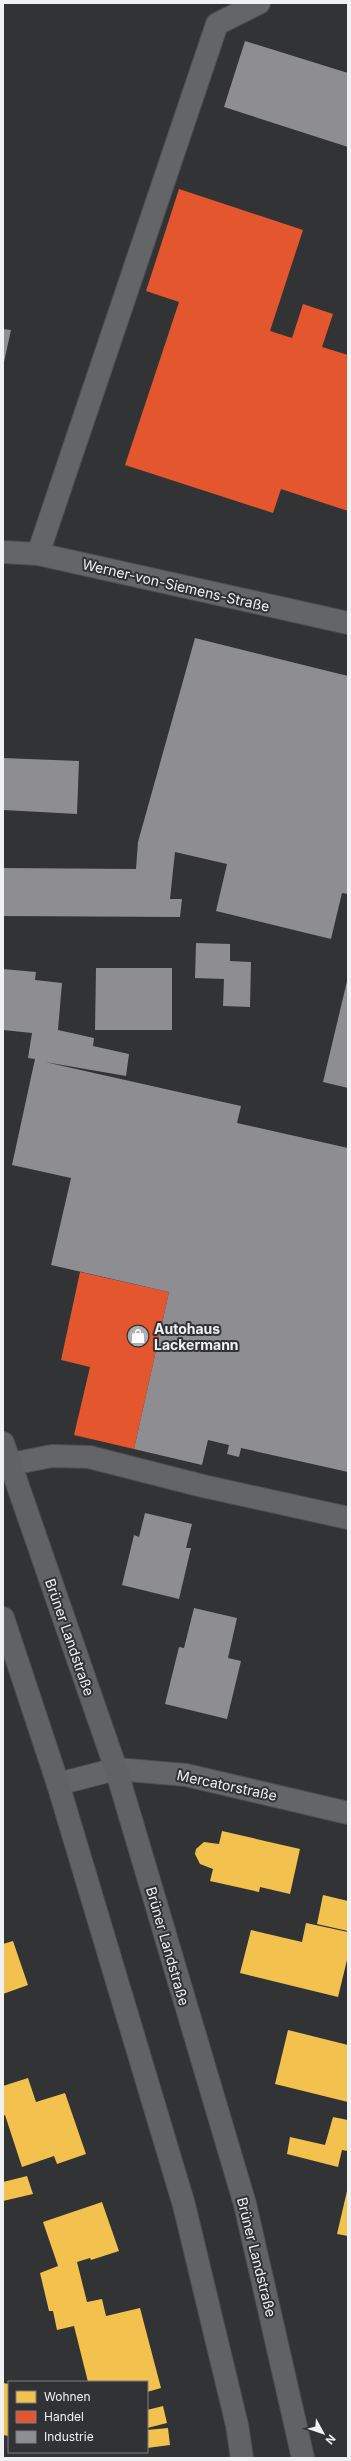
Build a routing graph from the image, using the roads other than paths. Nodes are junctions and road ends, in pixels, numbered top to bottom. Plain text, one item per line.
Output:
1 (259, 3) edge
2 (3, 552) edge
3 (38, 554) junction
4 (348, 623) edge
5 (3, 1443) edge
6 (10, 1464) junction
7 (348, 1518) edge
8 (3, 1618) edge
9 (116, 1769) junction
10 (58, 1784) junction
11 (348, 1813) edge
12 (242, 2458) edge
13 (303, 2458) edge

1 - 3 street
2 - 3 street, Werner-von-Siemens-Straße
3 - 4 street, Werner-von-Siemens-Straße
5 - 6 main road, Brüner Landstraße
6 - 7 street
6 - 9 main road, Brüner Landstraße
8 - 10 main road
9 - 10 street, Mercatorstraße
9 - 11 street, Mercatorstraße
9 - 13 main road, Brüner Landstraße
10 - 12 main road

